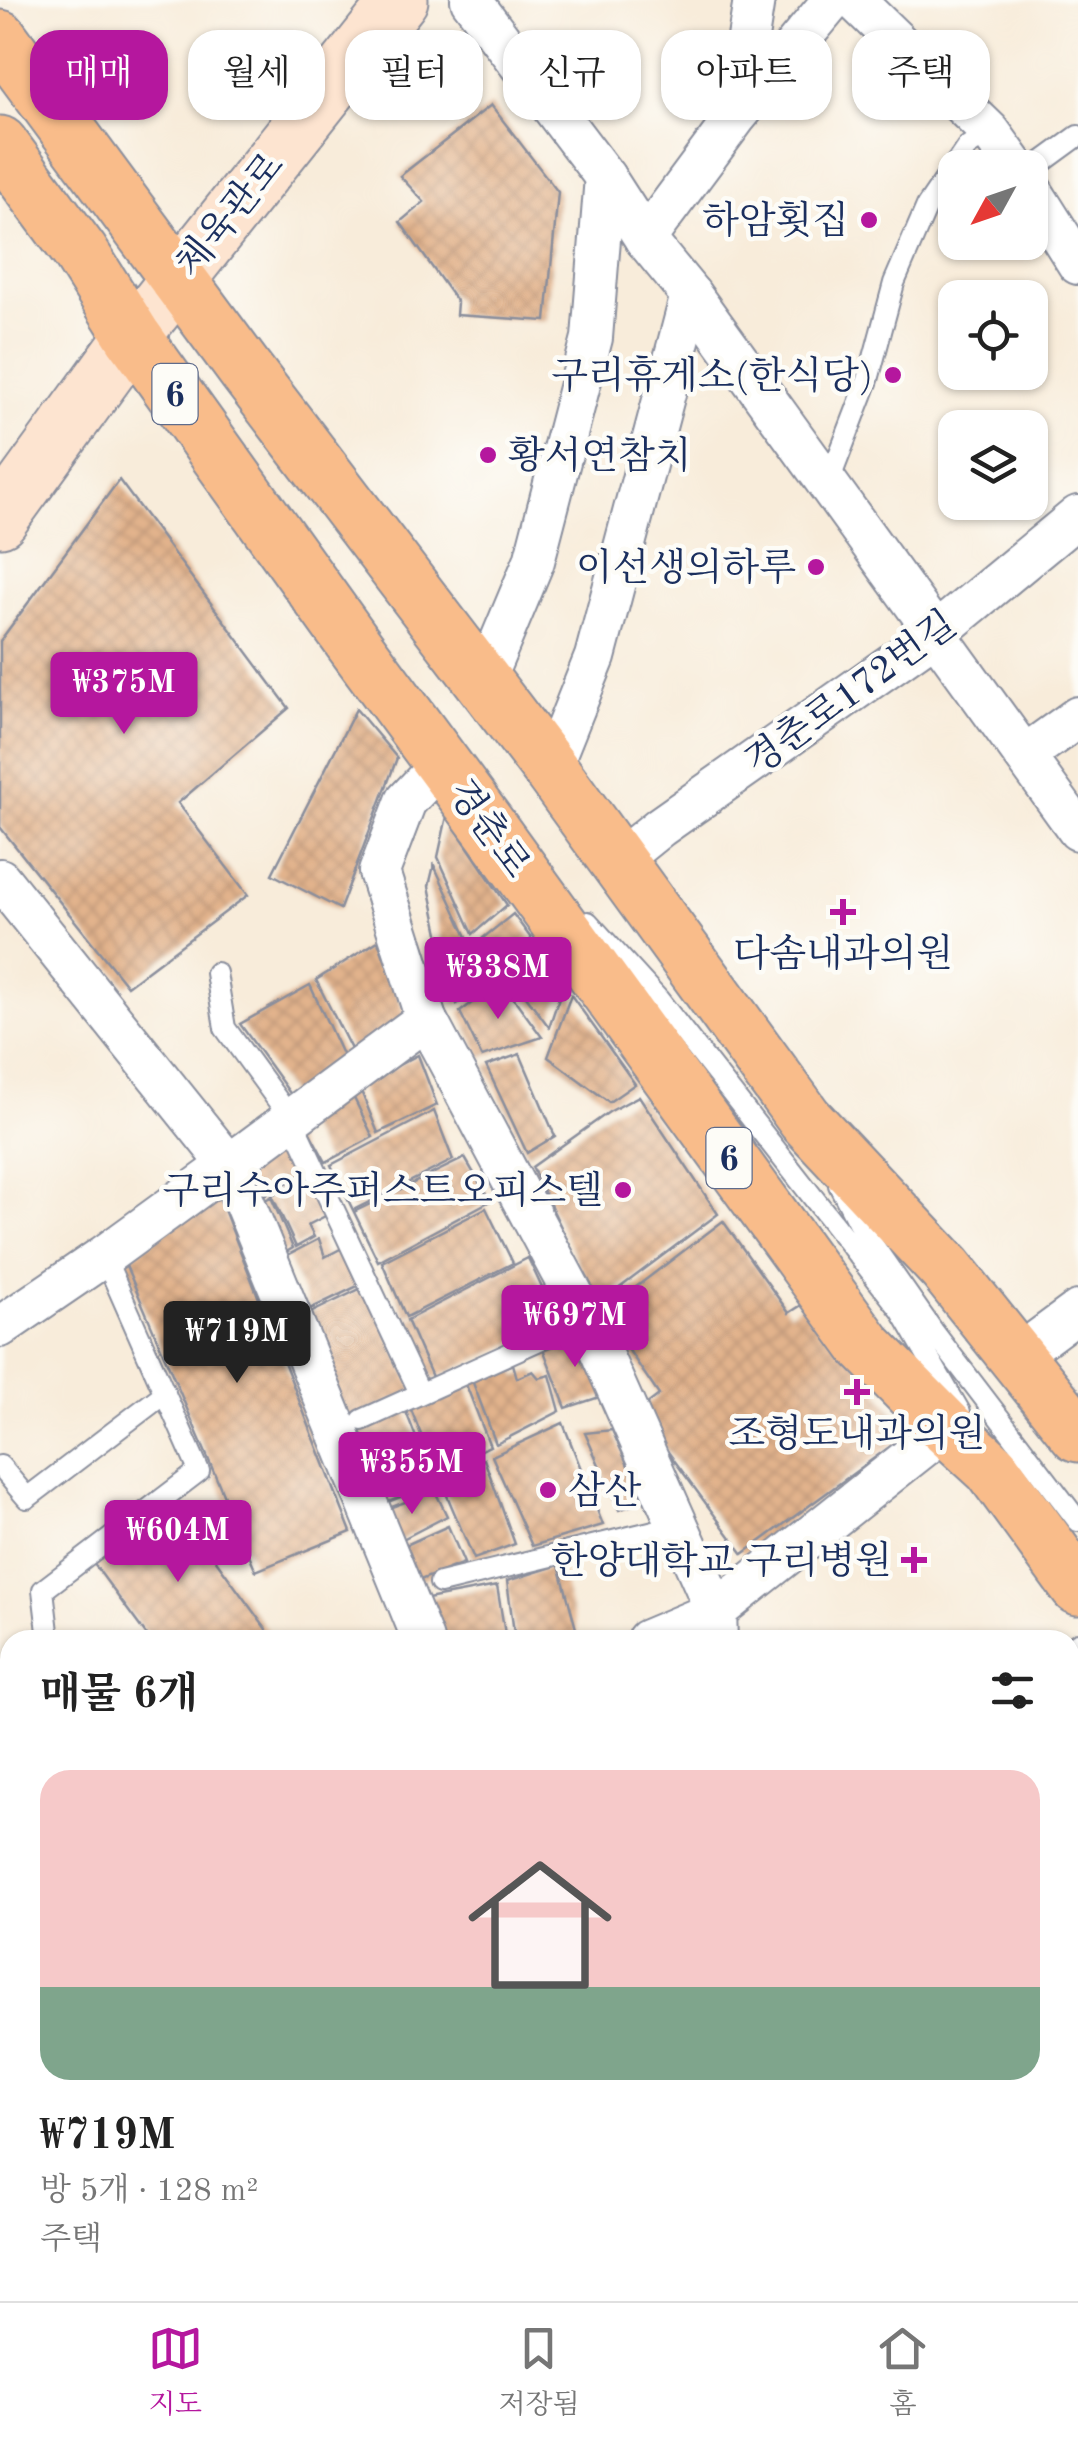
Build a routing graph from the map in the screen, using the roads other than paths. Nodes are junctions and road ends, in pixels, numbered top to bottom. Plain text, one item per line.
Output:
1 (400, 0) edge
2 (471, 0) edge
3 (754, 0) edge
4 (833, 0) edge
5 (854, 0) edge
6 (749, 30) edge
7 (808, 30) edge
8 (0, 38) edge
9 (734, 120) edge
10 (990, 132) junction
11 (1078, 136) edge
12 (0, 144) edge
13 (1003, 150) edge
14 (1048, 158) edge
15 (605, 178) junction
16 (1048, 216) edge
17 (645, 239) junction
18 (1078, 264) edge
19 (177, 279) junction
20 (691, 296) junction
21 (133, 336) junction
22 (828, 484) junction
23 (1078, 516) edge
24 (0, 519) edge
25 (936, 633) junction
26 (483, 683) junction
27 (1078, 717) edge
28 (1024, 756) junction
29 (442, 763) junction
30 (550, 769) junction
31 (490, 827) junction
32 (1078, 830) edge
33 (618, 861) junction
34 (0, 879) edge
35 (216, 973) dead end
36 (426, 1018) junction
37 (805, 1119) junction
38 (292, 1120) junction
39 (230, 1165) junction
40 (104, 1256) junction
41 (1078, 1312) edge
42 (586, 1320) junction
43 (0, 1327) edge
44 (1016, 1356) junction
45 (164, 1393) junction
46 (420, 1393) junction
47 (362, 1420) dead end
48 (947, 1428) junction
49 (1078, 1434) edge
50 (0, 1466) edge
51 (992, 1469) junction
52 (1078, 1521) edge
53 (679, 1526) junction
54 (440, 1584) dead end
55 (1078, 1587) edge
56 (716, 1625) edge
57 (48, 1630) edge
58 (420, 1630) edge

1 - 19 street, 체육관로
2 - 15 street
3 - 6 street
4 - 7 street
5 - 10 street
8 - 19 main road
9 - 17 street
10 - 13 street
10 - 22 lane
11 - 14 lane
12 - 21 main road, 경춘로 / 6
15 - 17 street
15 - 26 street
16 - 18 street
17 - 20 street
19 - 21 street, 체육관로
19 - 26 main road
20 - 22 street
20 - 30 street
21 - 24 street, 체육관로
21 - 29 main road, 경춘로 / 6
22 - 25 street
23 - 25 street, 경춘로172번길
25 - 28 street
25 - 33 street, 경춘로172번길
26 - 30 main road
27 - 28 street
28 - 32 street
29 - 31 main road, 경춘로 / 6
29 - 36 street
30 - 33 main road
31 - 48 main road, 경춘로 / 6
31 - 51 lane
33 - 37 main road
34 - 39 street
35 - 38 lane
36 - 38 street
36 - 42 street
37 - 44 main road
37 - 52 lane
38 - 39 street
38 - 46 lane
39 - 40 street
39 - 58 street
40 - 43 street
40 - 45 lane
41 - 44 street
42 - 46 lane
42 - 53 street
44 - 49 main road
45 - 50 lane
45 - 57 lane
46 - 47 lane
48 - 51 main road, 경춘로 / 6
48 - 56 street
51 - 55 main road, 경춘로 / 6
53 - 54 lane
53 - 56 street

